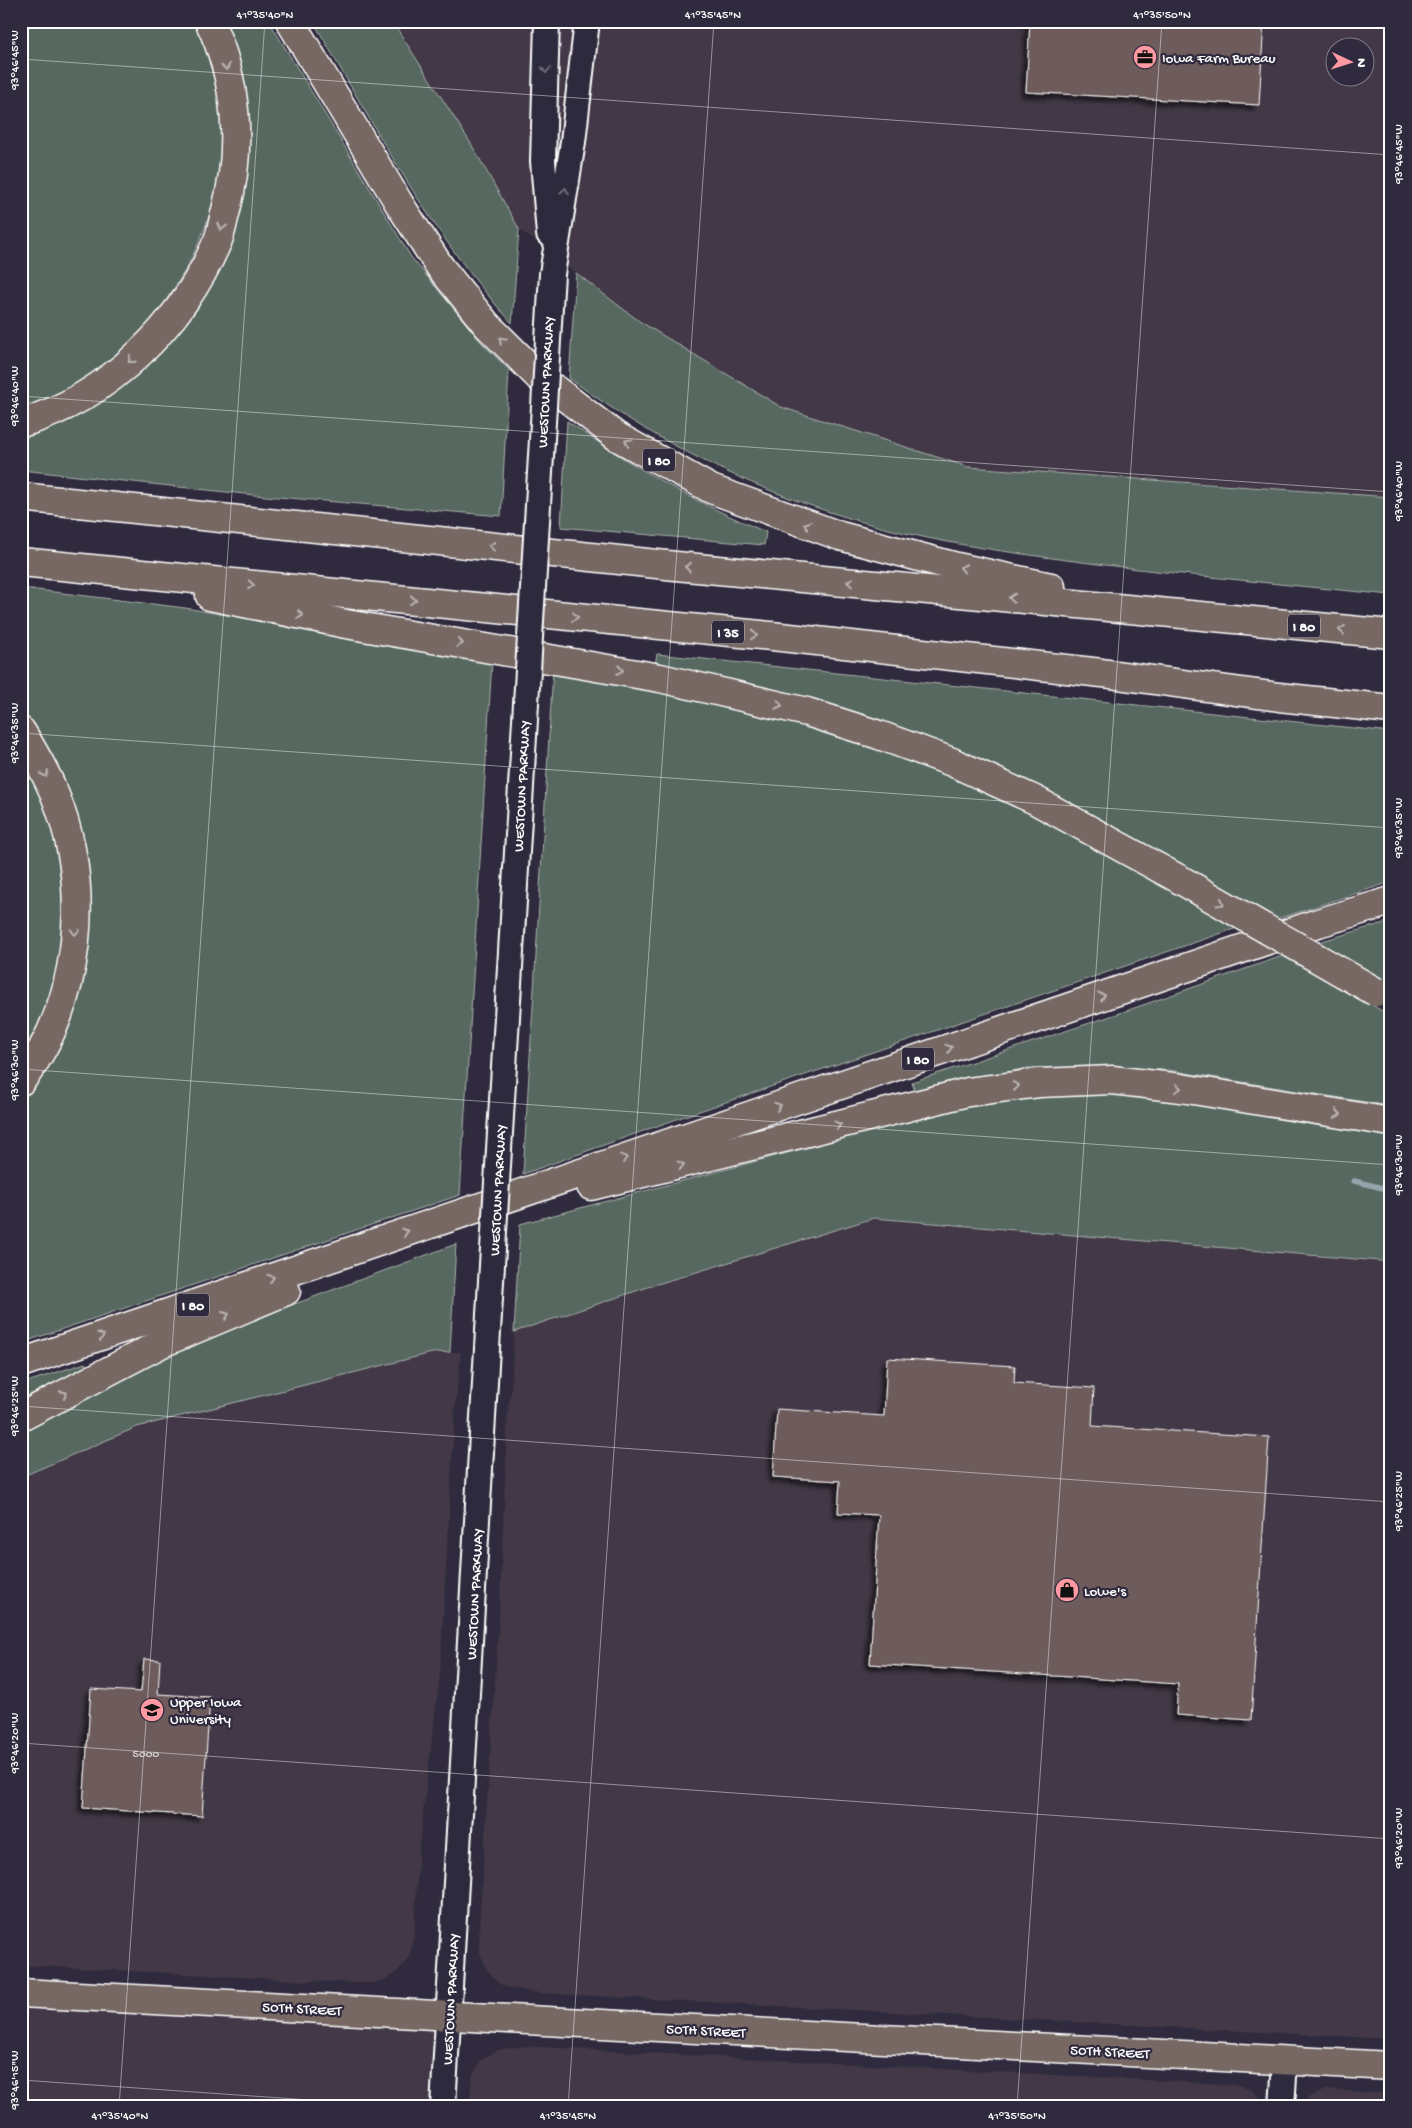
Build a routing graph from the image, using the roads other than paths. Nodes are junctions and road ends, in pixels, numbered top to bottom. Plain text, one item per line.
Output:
1 (209, 21) edge
2 (290, 21) edge
3 (547, 21) edge
4 (587, 21) edge
5 (552, 274) junction
6 (21, 424) edge
7 (21, 497) edge
8 (21, 562) edge
9 (64, 567) junction
10 (1217, 618) junction
11 (1391, 634) edge
12 (1391, 709) edge
13 (21, 732) edge
14 (1391, 901) edge
15 (1383, 996) edge
16 (21, 1081) edge
17 (1391, 1122) edge
18 (445, 1218) junction
19 (365, 1246) junction
20 (21, 1363) edge
21 (21, 1417) edge
22 (21, 1993) edge
23 (449, 2016) junction
24 (1285, 2060) junction
25 (1391, 2066) edge
26 (443, 2107) edge
27 (1282, 2107) edge

1 -> 6 main road
10 -> 2 main road, I 80
3 -> 5 street, WESTOWN PARKWAY
5 -> 4 street, WESTOWN PARKWAY
5 - 23 street, WESTOWN PARKWAY, bridge
10 -> 7 main road
8 - 9 main road, I 35
9 -> 12 main road, I 35
9 -> 15 main road, bridge
11 -> 10 main road, I 80
13 -> 16 main road
18 -> 14 main road, I 80
18 -> 17 main road
19 -> 18 main road, I 80
20 -> 19 main road, I 80
21 -> 19 main road
22 - 23 main road, 50TH STREET
23 - 24 main road, 50TH STREET
23 - 26 street, WESTOWN PARKWAY
24 - 25 main road, 50TH STREET
24 - 27 street

